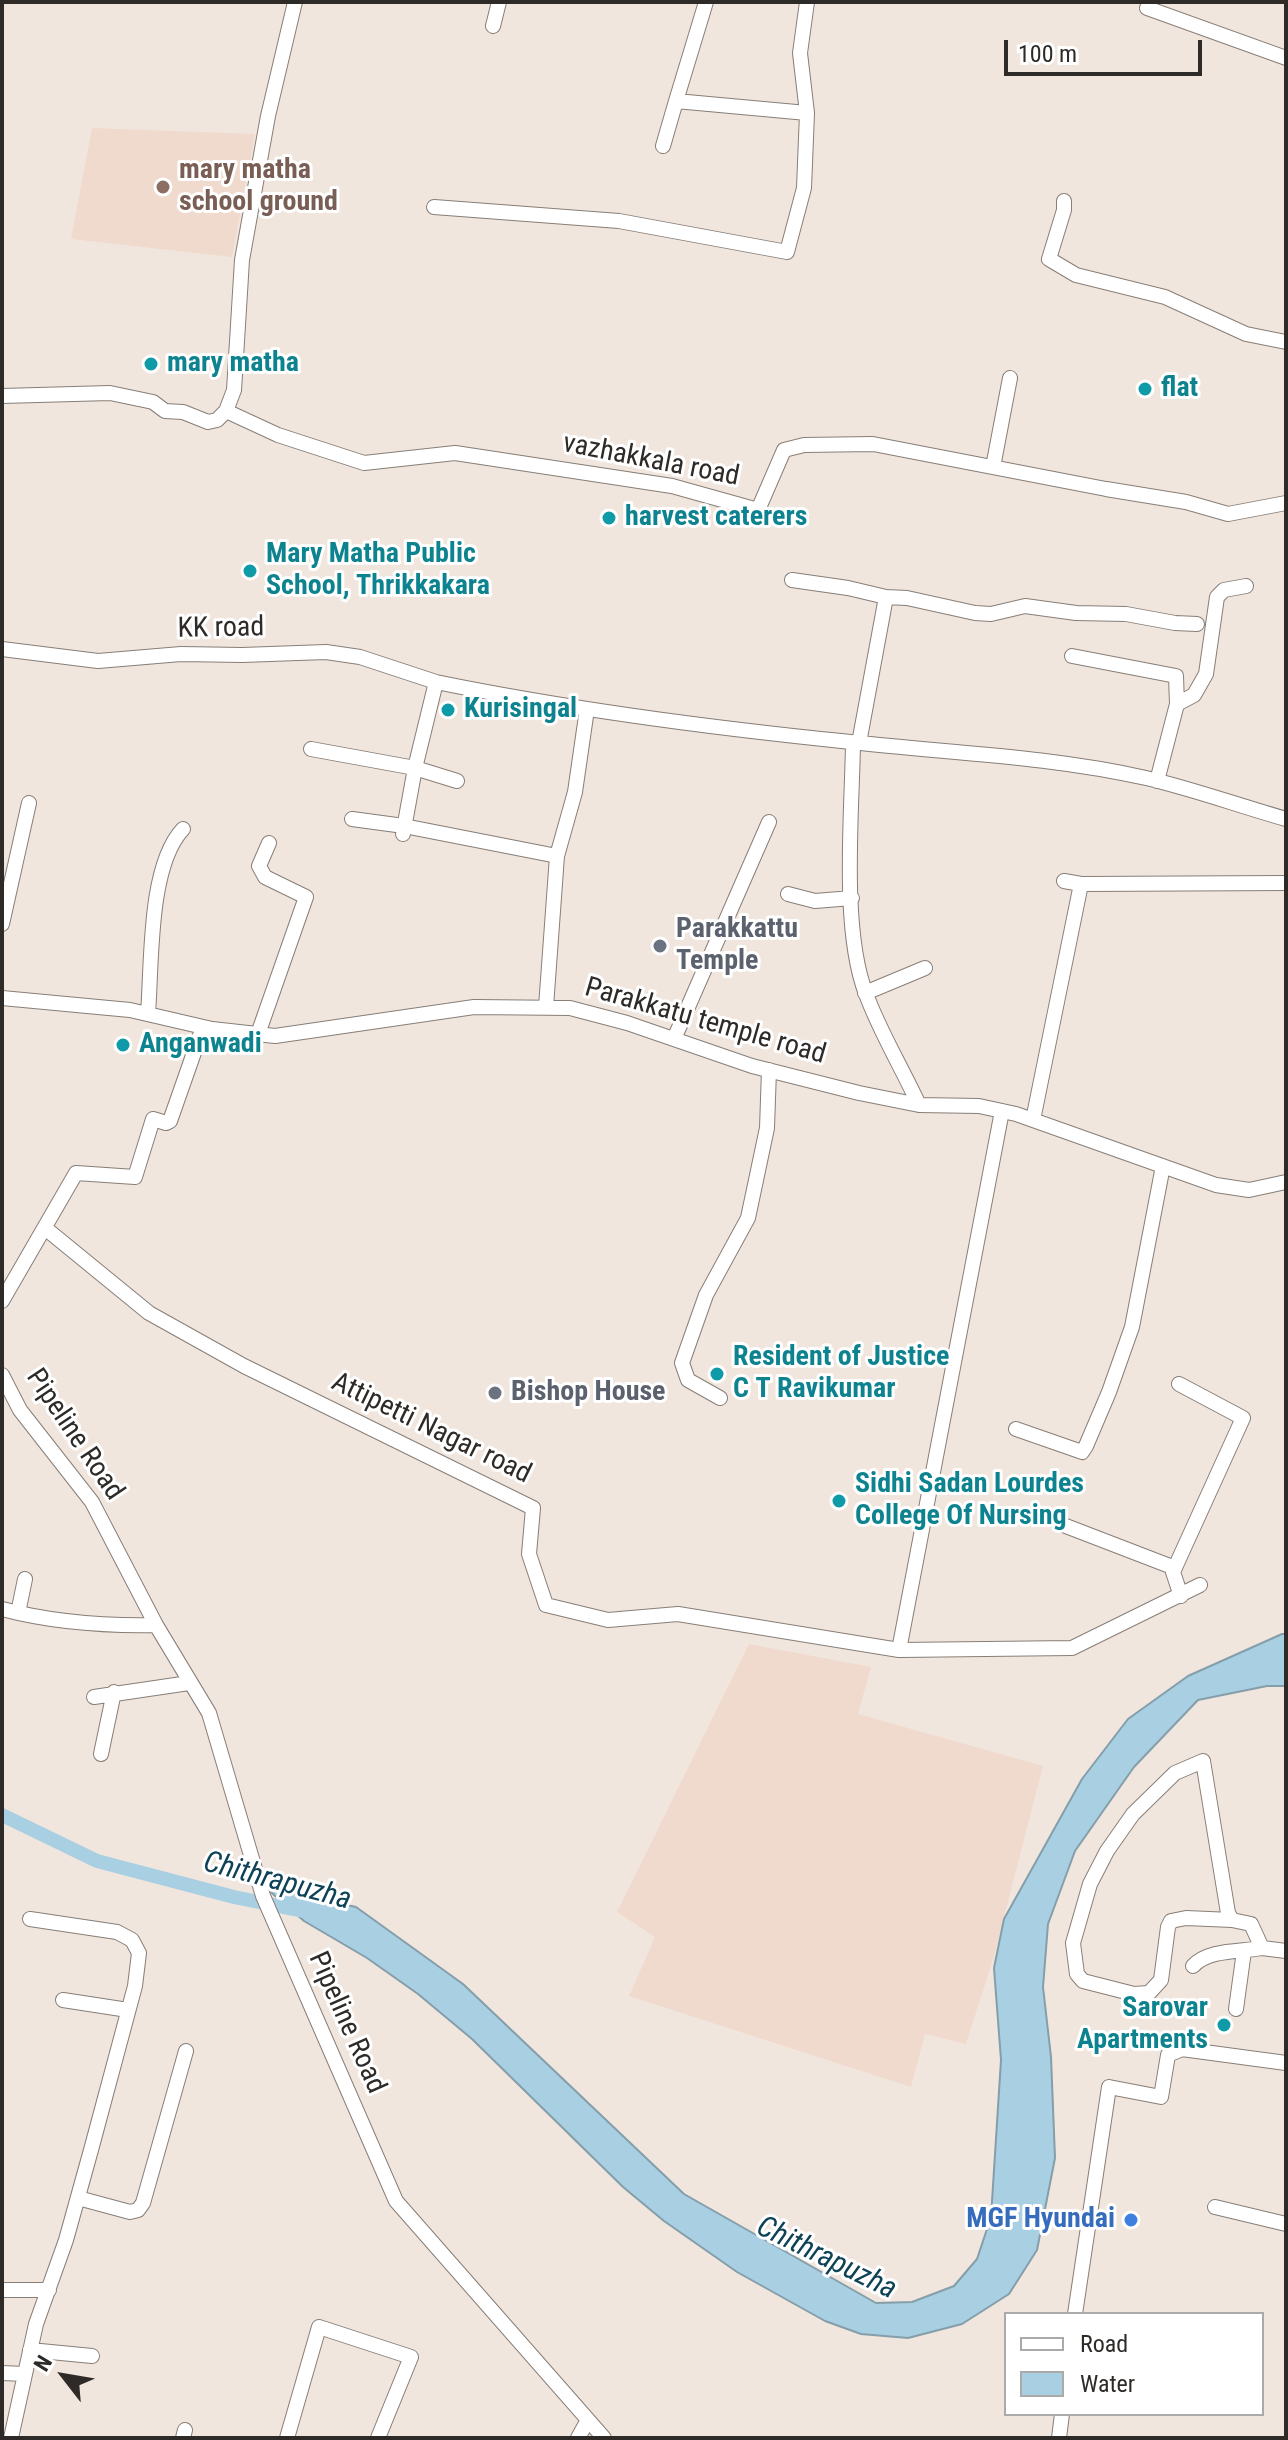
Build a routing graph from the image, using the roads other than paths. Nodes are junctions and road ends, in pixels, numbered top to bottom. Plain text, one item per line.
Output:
1 (295, 2) edge
2 (499, 2) edge
3 (706, 2) edge
4 (807, 2) edge
5 (1147, 8) dead end
6 (493, 26) dead end
7 (1286, 58) edge
8 (676, 101) junction
9 (807, 113) junction
10 (663, 146) dead end
11 (1064, 201) dead end
12 (434, 207) dead end
13 (1286, 342) edge
14 (1010, 378) dead end
15 (2, 396) edge
16 (226, 411) junction
17 (993, 467) junction
18 (1286, 503) edge
19 (792, 580) dead end
20 (1246, 586) dead end
21 (886, 597) junction
22 (1197, 624) dead end
23 (2, 649) edge
24 (1072, 656) dead end
25 (436, 682) junction
26 (1177, 704) junction
27 (587, 709) junction
28 (856, 743) junction
29 (311, 749) dead end
30 (415, 768) junction
31 (457, 781) dead end
32 (1157, 781) junction
33 (29, 803) dead end
34 (352, 819) dead end
35 (1286, 819) edge
36 (769, 822) dead end
37 (183, 829) dead end
38 (404, 830) junction
39 (269, 843) dead end
40 (557, 856) junction
41 (1064, 881) dead end
42 (1286, 883) edge
43 (1081, 884) junction
44 (788, 894) dead end
45 (852, 898) junction
46 (2, 924) edge
47 (925, 968) dead end
48 (865, 993) junction
49 (2, 998) edge
50 (546, 1007) junction
51 (148, 1014) junction
52 (203, 1027) junction
53 (258, 1034) junction
54 (674, 1039) junction
55 (769, 1070) junction
56 (919, 1105) junction
57 (1002, 1111) junction
58 (1033, 1120) junction
59 (1163, 1166) junction
60 (1286, 1182) edge
61 (45, 1228) junction
62 (2, 1301) edge
63 (2, 1375) edge
64 (1179, 1384) dead end
65 (720, 1398) dead end
66 (2, 1402) edge
67 (20, 1410) junction
68 (1016, 1429) dead end
69 (1058, 1523) dead end
70 (1175, 1568) junction
71 (25, 1579) dead end
72 (1200, 1585) dead end
73 (1181, 1596) junction
74 (2, 1609) edge
75 (18, 1613) junction
76 (156, 1625) junction
77 (899, 1650) junction
78 (189, 1683) junction
79 (114, 1692) junction
80 (94, 1697) dead end
81 (101, 1754) dead end
82 (30, 1919) dead end
83 (1232, 1920) junction
84 (1262, 1948) junction
85 (1244, 1951) junction
86 (1286, 1951) edge
87 (1193, 1966) dead end
88 (63, 2000) dead end
89 (1236, 2009) dead end
90 (128, 2010) junction
91 (186, 2051) dead end
92 (1286, 2063) edge
93 (78, 2198) junction
94 (1215, 2207) dead end
95 (1286, 2224) edge
96 (2, 2290) edge
97 (49, 2290) junction
98 (1075, 2312) edge
99 (30, 2350) junction
100 (92, 2356) dead end
101 (2, 2373) edge
102 (25, 2374) junction
103 (1062, 2416) edge
104 (588, 2420) junction
105 (11, 2438) edge
106 (287, 2438) edge
107 (378, 2438) edge
108 (578, 2438) edge
109 (604, 2438) edge
110 (1059, 2438) edge

1 - 16 street
2 - 6 street
3 - 8 street
4 - 9 street
5 - 7 street
8 - 9 street
8 - 10 street
9 - 12 street
11 - 13 street
14 - 17 street
15 - 16 street
16 - 17 street, vazhakkala road
17 - 18 street, vazhakkala road
19 - 21 street
20 - 26 street
21 - 22 street
21 - 28 street
23 - 25 street, KK road
24 - 26 street
25 - 27 street, KK road
25 - 30 street
26 - 32 street
27 - 28 street, KK road
27 - 40 street
28 - 32 street, KK road
28 - 45 street
29 - 30 street
30 - 31 street
30 - 38 street
32 - 35 street, KK road
33 - 46 street
34 - 38 street
36 - 54 street
37 - 51 street
38 - 40 street
39 - 53 street
40 - 50 street
41 - 43 street
42 - 43 street
43 - 58 street
44 - 45 street
45 - 48 street
47 - 48 street
48 - 56 street
49 - 51 street, Parakkatu temple road
50 - 53 street, Parakkatu temple road
50 - 54 street, Parakkatu temple road
51 - 52 street, Parakkatu temple road
52 - 53 street, Parakkatu temple road
52 - 61 street
54 - 55 street, Parakkatu temple road
55 - 56 street, Parakkatu temple road
55 - 65 street
56 - 57 street, Parakkatu temple road
57 - 58 street, Parakkatu temple road
57 - 77 street
58 - 59 street, Parakkatu temple road
59 - 60 street, Parakkatu temple road
59 - 68 street
61 - 62 street
61 - 77 street, Attipetti Nagar road
63 - 67 street, Pipeline Road
64 - 70 street
66 - 67 street
67 - 76 street, Pipeline Road
69 - 70 street
70 - 73 street
71 - 75 street
72 - 73 street
73 - 77 street
74 - 75 street
75 - 76 street
76 - 78 street, Pipeline Road
78 - 79 street
78 - 104 street, Pipeline Road
79 - 80 street
79 - 81 street
82 - 90 street
83 - 83 street
83 - 84 street
84 - 85 street
84 - 86 street
85 - 87 street
85 - 89 street
88 - 90 street
90 - 93 street
91 - 93 street
92 - 98 street
93 - 97 street
94 - 95 street
96 - 97 street
97 - 99 street
99 - 100 street
99 - 102 street
101 - 102 street
102 - 105 street
103 - 110 street
104 - 108 street
104 - 109 street, Pipeline Road
106 - 107 street

